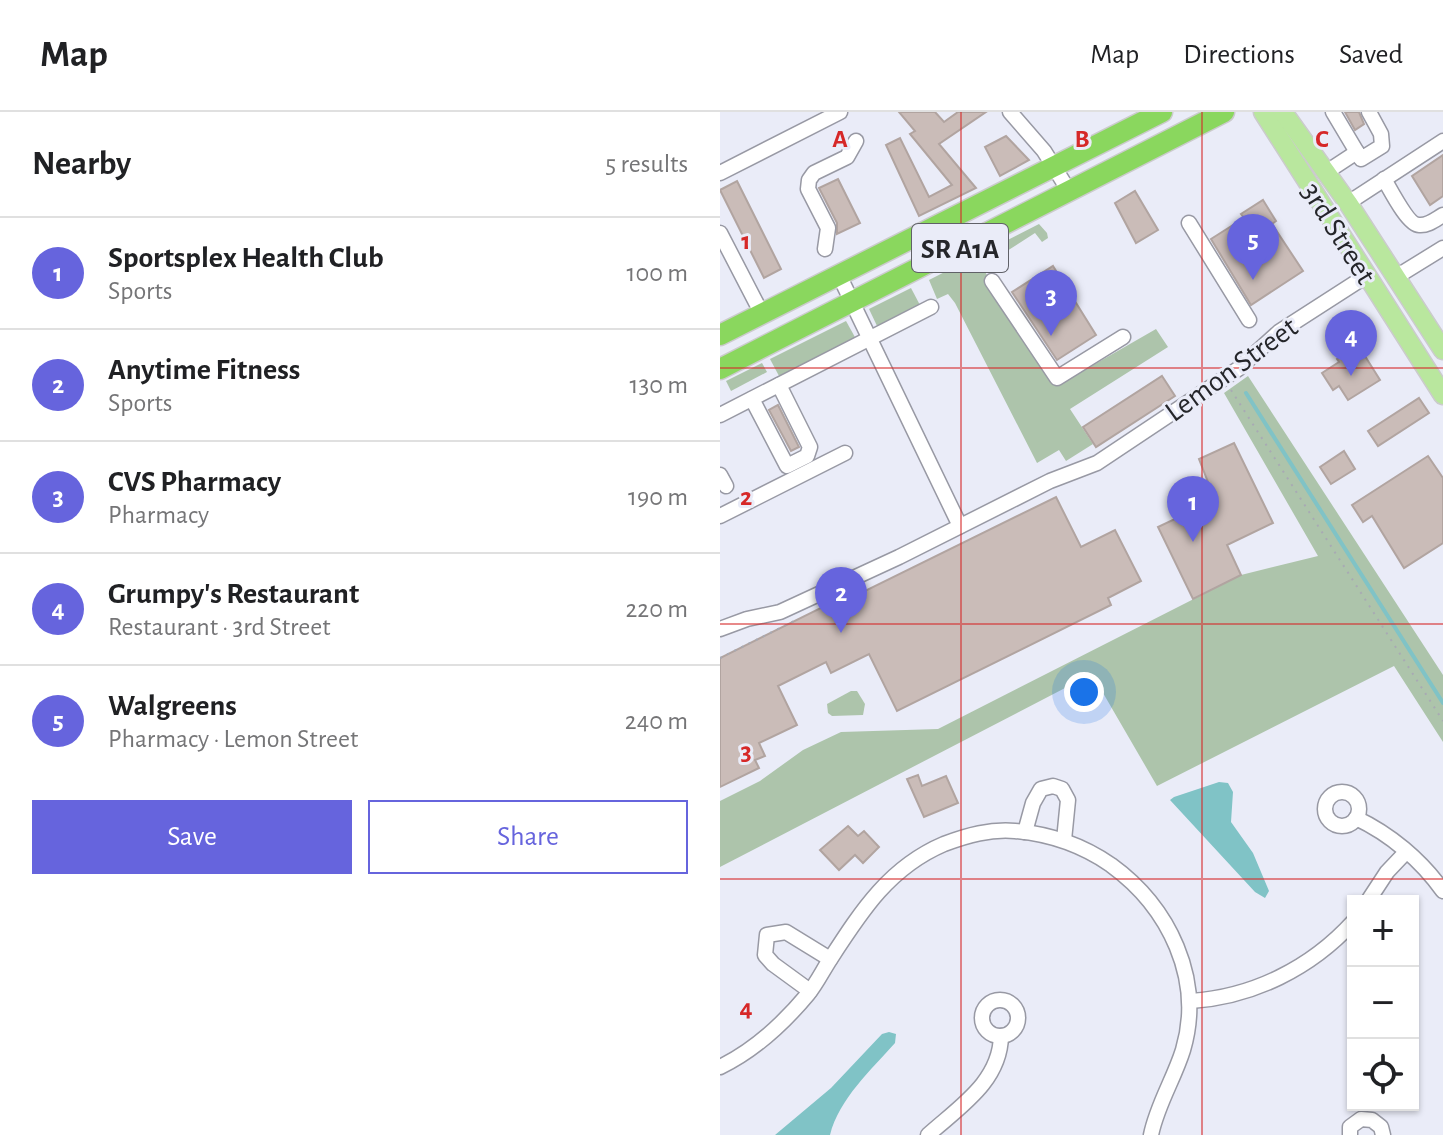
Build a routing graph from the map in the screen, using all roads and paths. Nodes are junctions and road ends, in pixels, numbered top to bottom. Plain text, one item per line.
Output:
1 (840, 112) edge
2 (1010, 112) edge
3 (1162, 112) edge
4 (1224, 112) edge
5 (1263, 112) edge
6 (1283, 112) edge
7 (1333, 112) edge
8 (1369, 112) edge
9 (856, 141) dead end
10 (1443, 141) edge
11 (1357, 152) junction
12 (1054, 166) junction
13 (720, 173) edge
14 (1325, 173) junction
15 (1384, 179) junction
16 (1069, 191) junction
17 (1348, 203) junction
18 (1443, 215) edge
19 (1189, 223) dead end
20 (720, 233) edge
21 (1443, 248) edge
22 (825, 249) dead end
23 (839, 275) junction
24 (1366, 276) junction
25 (1396, 277) junction
26 (992, 281) dead end
27 (851, 303) junction
28 (931, 307) dead end
29 (762, 314) junction
30 (1249, 320) dead end
31 (720, 335) edge
32 (1123, 337) dead end
33 (869, 339) junction
34 (1438, 343) edge
35 (720, 369) edge
36 (1224, 379) junction
37 (779, 385) junction
38 (1443, 395) edge
39 (752, 399) junction
40 (720, 415) edge
41 (845, 453) dead end
42 (720, 516) edge
43 (960, 526) junction
44 (720, 629) edge
45 (1443, 721) edge
46 (1356, 818) dead end
47 (1025, 832) junction
48 (1064, 840) junction
49 (1406, 852) junction
50 (1443, 891) edge
51 (1372, 895) edge
52 (1347, 927) edge
53 (830, 959) junction
54 (810, 991) junction
55 (1191, 1001) junction
56 (1001, 1036) dead end
57 (720, 1067) edge
58 (928, 1135) edge
59 (1151, 1135) edge
60 (1350, 1135) edge
61 (1383, 1135) edge

1 - 13 street
2 - 12 street
3 - 12 highway, SR A1A
4 - 16 highway, SR A1A
5 - 24 main road, 3rd Street
6 - 14 main road, 3rd Street
7 - 11 street
8 - 11 street
9 - 22 street
10 - 15 street
11 - 14 street
12 - 16 street
12 - 23 highway, SR A1A
14 - 17 main road, 3rd Street
15 - 17 street
15 - 18 street
16 - 27 highway, SR A1A
17 - 25 main road, 3rd Street
19 - 30 street
20 - 29 street
21 - 25 street
23 - 27 street
23 - 29 highway, SR A1A
24 - 34 main road
24 - 36 street, Lemon Street
24 - 38 main road, 3rd Street
25 - 34 main road, 3rd Street
26 - 32 street
27 - 33 street
27 - 35 highway, SR A1A
28 - 33 street
29 - 31 highway, SR A1A
33 - 37 street
33 - 43 street
36 - 43 street, Lemon Street
36 - 45 path
37 - 39 street
37 - 39 street
39 - 40 street
41 - 42 street
43 - 44 street, Lemon Street
46 - 49 street
47 - 48 street
47 - 48 street
47 - 53 street
48 - 55 street
49 - 50 street
49 - 51 street
52 - 55 street
53 - 54 street
53 - 54 street
54 - 57 street
55 - 59 street
56 - 58 street
60 - 61 street

